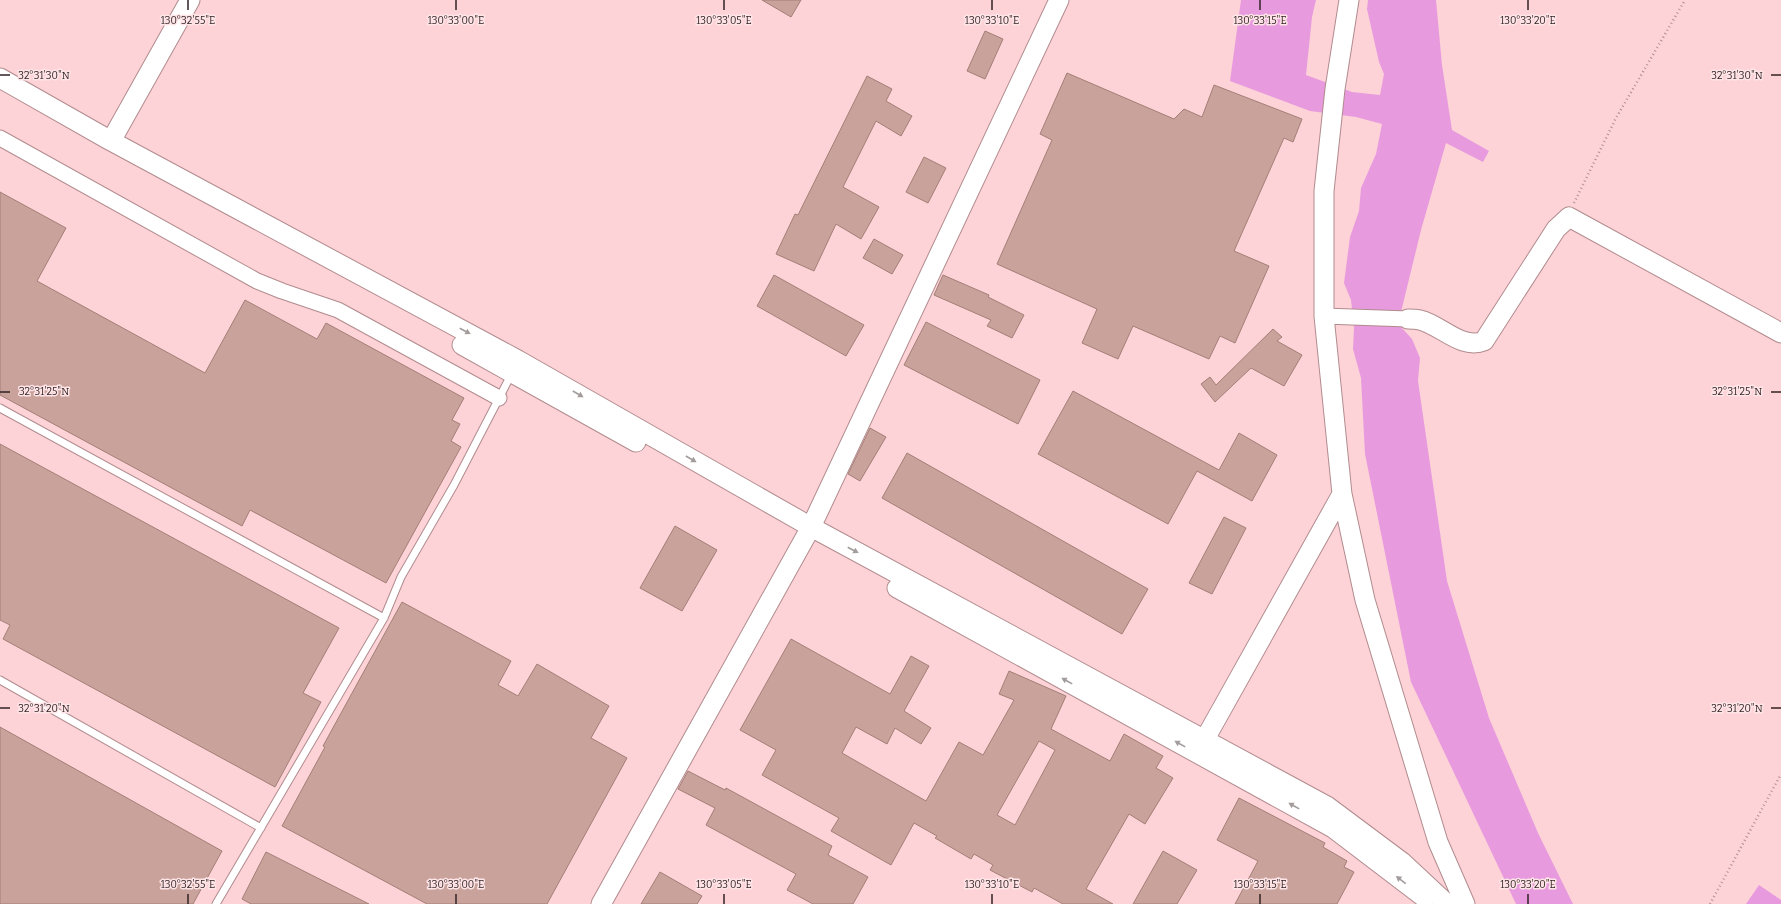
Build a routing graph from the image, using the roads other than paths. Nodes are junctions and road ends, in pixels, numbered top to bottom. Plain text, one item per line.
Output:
1 (190, 0) edge
2 (1059, 0) edge
3 (1349, 0) edge
4 (0, 78) edge
5 (0, 87) edge
6 (0, 138) edge
7 (111, 140) junction
8 (1324, 316) junction
9 (1408, 319) joint
10 (1781, 333) edge
11 (515, 367) junction
12 (499, 398) junction
13 (0, 408) edge
14 (1342, 494) junction
15 (808, 532) junction
16 (384, 618) junction
17 (0, 680) edge
18 (1205, 739) junction
19 (261, 828) junction
20 (216, 904) edge
21 (601, 904) edge
22 (1432, 904) edge
23 (1447, 904) edge
24 (1465, 904) edge

1 - 7 street
2 - 15 street
3 - 8 street
4 - 7 street
5 - 11 street
6 - 12 street
7 -> 11 street
8 - 9 street
8 - 14 street
9 - 10 street
11 - 12 lane
11 - 15 street
12 - 16 lane
13 - 16 lane
14 - 18 street
14 - 24 street
15 -> 18 street
15 - 21 street
22 -> 15 street
16 - 19 lane
17 - 19 lane
18 - 23 street
19 - 20 lane

